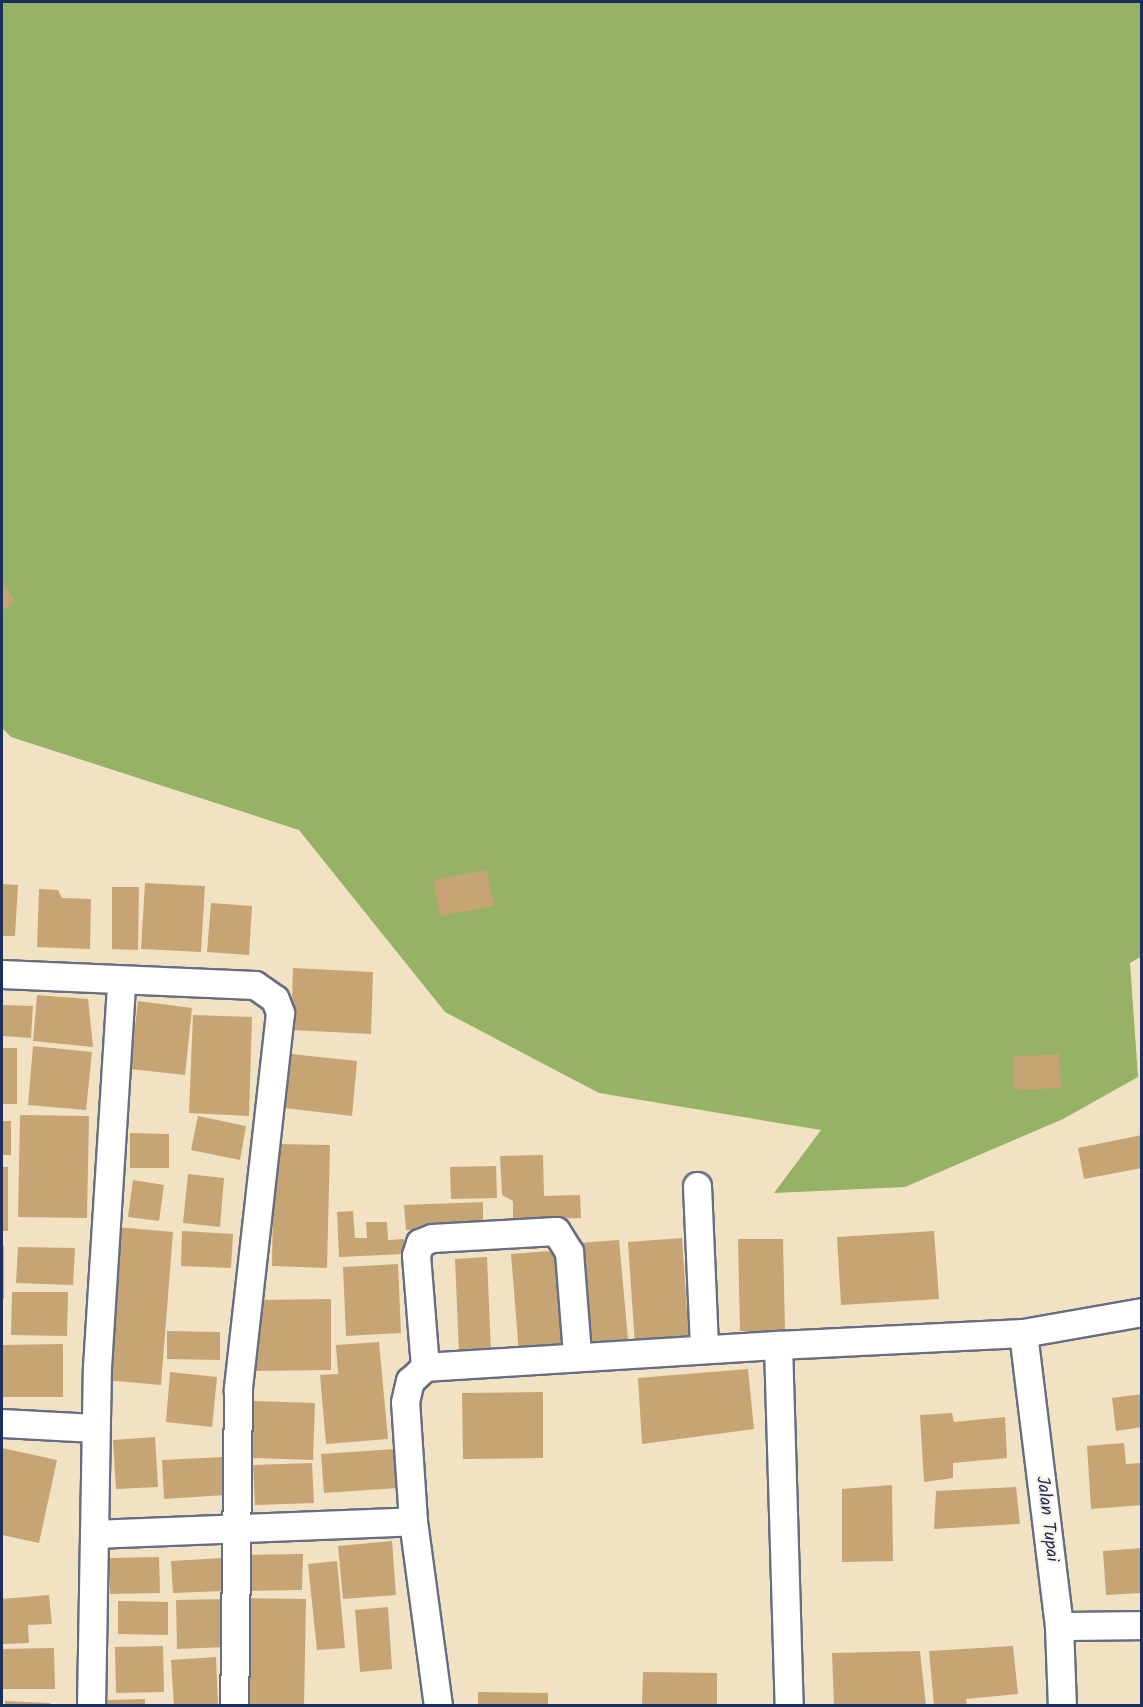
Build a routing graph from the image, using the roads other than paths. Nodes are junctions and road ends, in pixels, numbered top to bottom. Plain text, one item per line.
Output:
1 (2, 974) edge
2 (121, 983) junction
3 (697, 1186) dead end
4 (1142, 1312) edge
5 (1023, 1334) junction
6 (778, 1345) junction
7 (704, 1348) junction
8 (577, 1354) junction
9 (425, 1366) junction
10 (2, 1423) edge
11 (95, 1428) junction
12 (413, 1521) junction
13 (237, 1528) junction
14 (93, 1534) junction
15 (1142, 1625) edge
16 (1059, 1626) junction
17 (91, 1706) edge
18 (234, 1706) edge
19 (438, 1706) edge
20 (789, 1706) edge
21 (1062, 1706) edge

1 - 2 street
2 - 11 street
2 - 13 street
3 - 7 street
4 - 5 street
5 - 6 street
5 - 16 street, Jalan Tupai
6 - 7 street
6 - 20 street
7 - 8 street
8 - 9 street
8 - 9 street
9 - 12 street
10 - 11 street
11 - 14 street
12 - 13 street
12 - 19 street
13 - 14 street
13 - 18 street
14 - 17 street
15 - 16 street
16 - 21 street, Jalan Tupai

